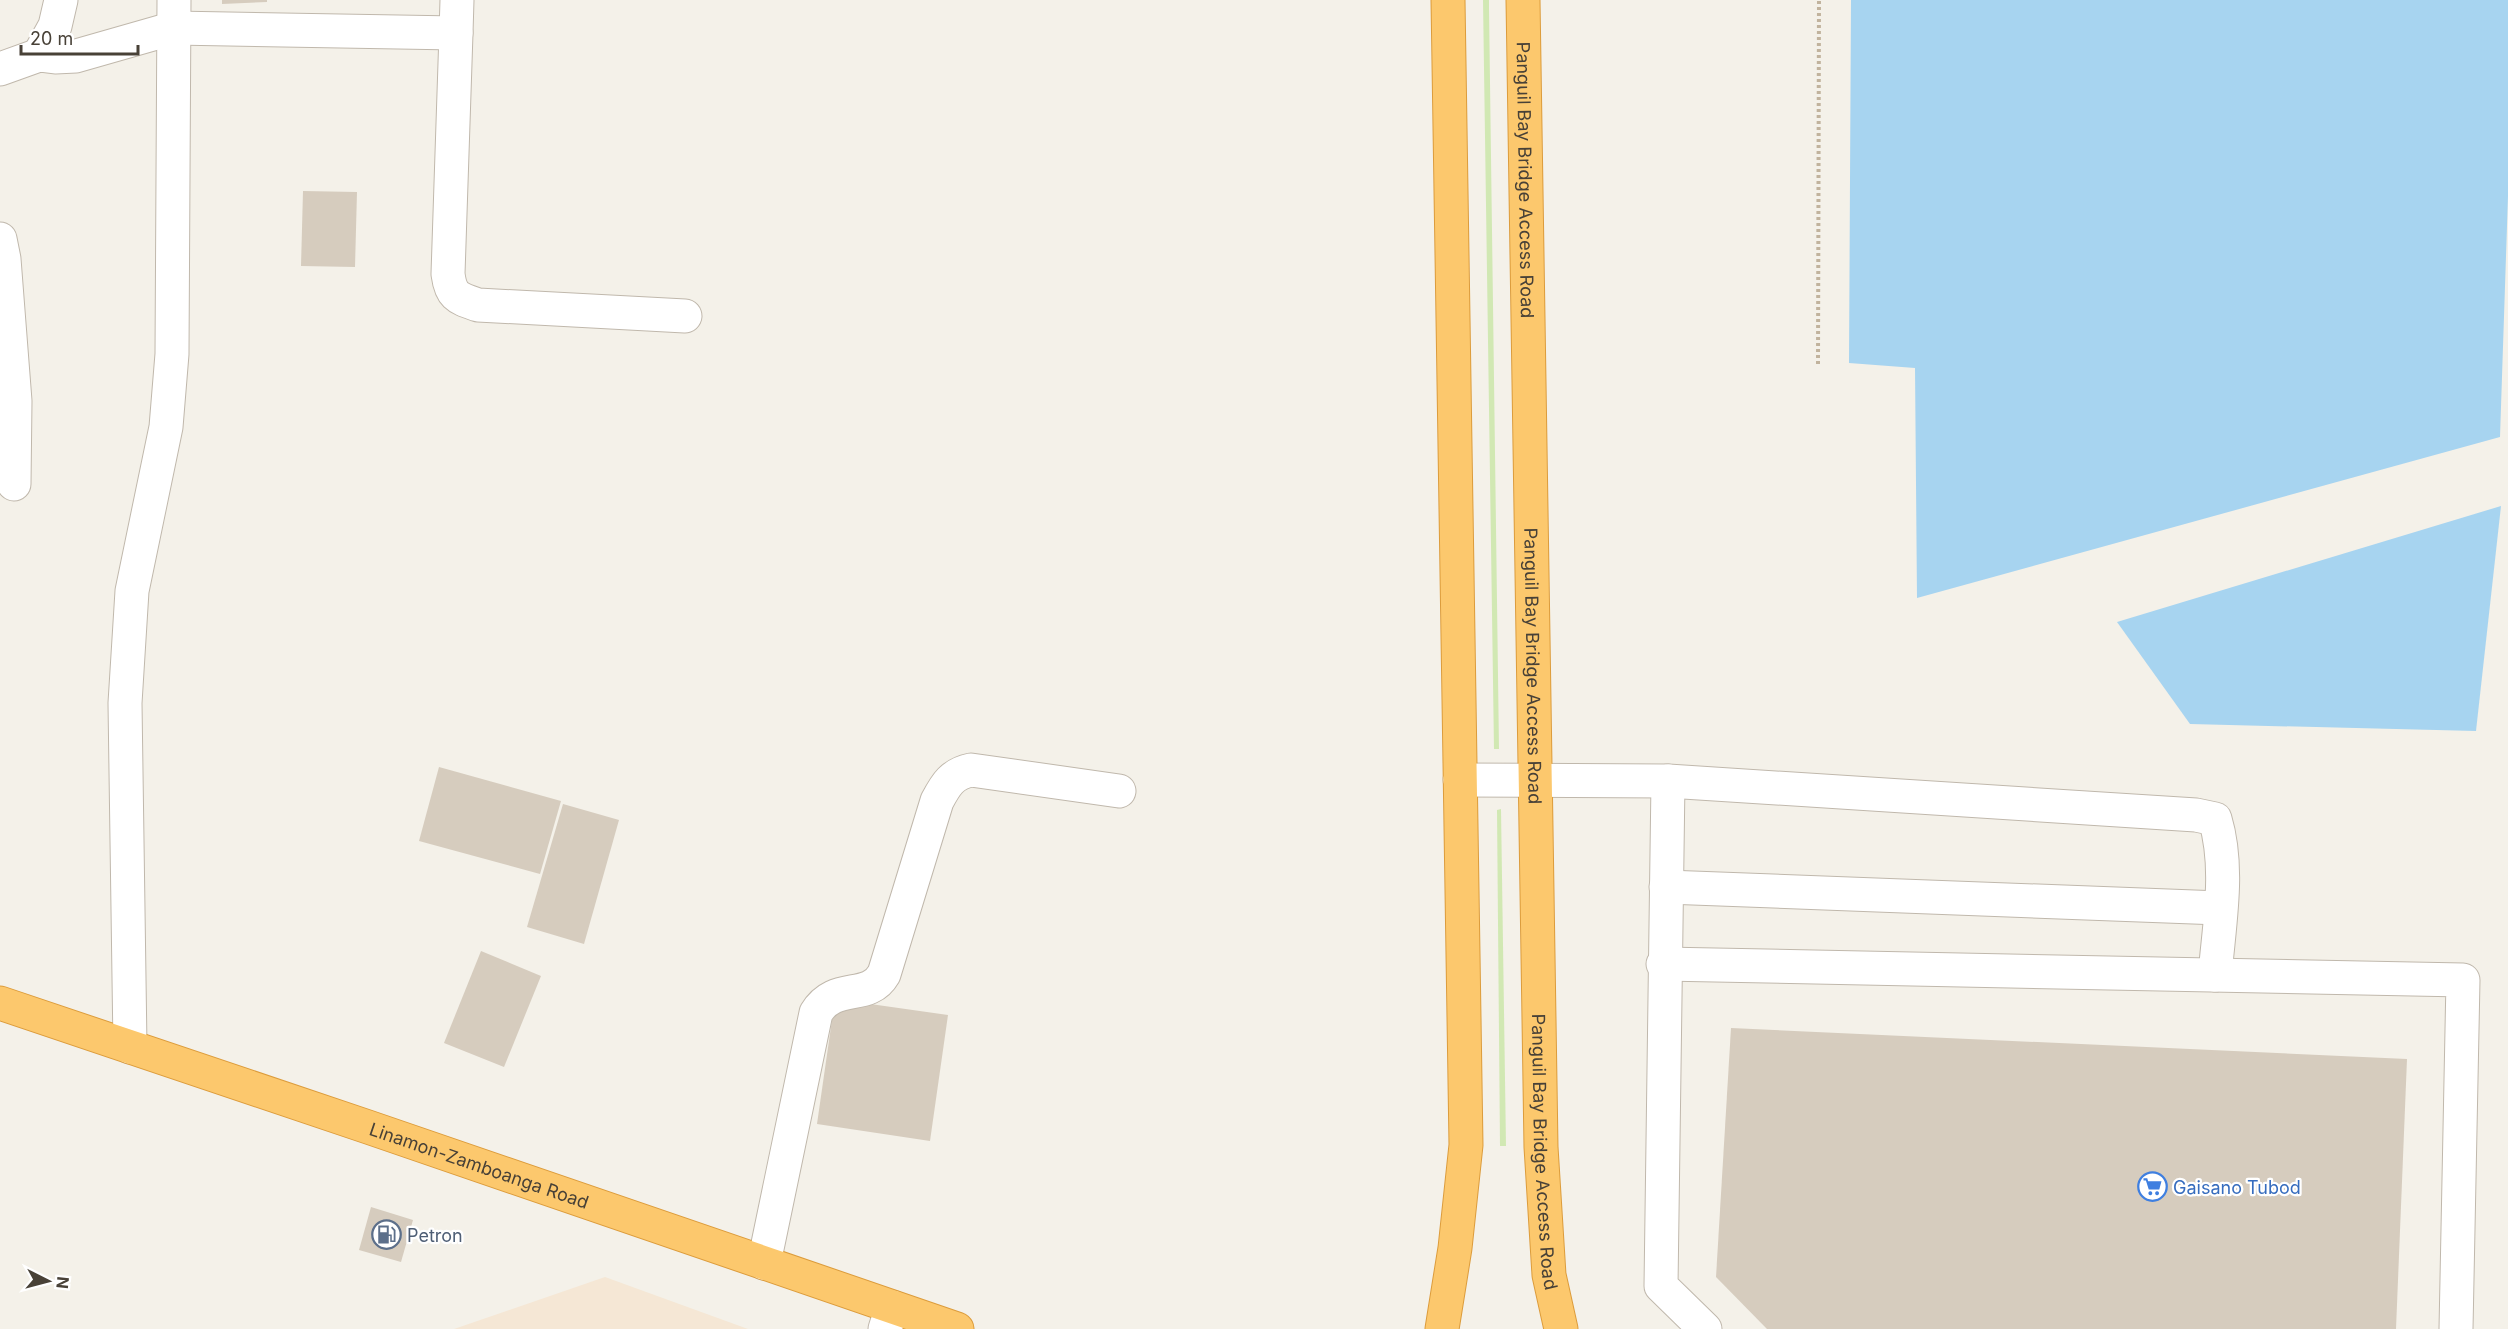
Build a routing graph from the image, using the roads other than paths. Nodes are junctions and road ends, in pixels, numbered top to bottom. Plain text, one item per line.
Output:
1 (61, 0) edge
2 (457, 0) edge
3 (1448, 0) edge
4 (1523, 0) edge
5 (174, 14) edge
6 (456, 33) junction
7 (39, 55) junction
8 (0, 69) edge
9 (0, 239) edge
10 (685, 316) dead end
11 (14, 484) dead end
12 (1536, 779) junction
13 (1460, 780) junction
14 (1668, 781) junction
15 (1119, 791) dead end
16 (1666, 887) junction
17 (2220, 908) junction
18 (1664, 964) junction
19 (2215, 975) junction
20 (0, 1003) edge
21 (130, 1047) junction
22 (764, 1263) junction
23 (889, 1318) edge
24 (957, 1329) edge
25 (1442, 1329) edge
26 (1561, 1329) edge
27 (1705, 1329) edge
28 (2456, 1329) edge

1 - 7 street
2 - 6 street
3 - 13 highway
4 - 12 highway, Panguil Bay Bridge Access Road
5 - 6 street
5 - 7 street
5 - 21 street
6 - 10 street
7 - 8 street
9 - 11 street
12 - 13 street
12 - 14 street
12 - 26 highway, Panguil Bay Bridge Access Road
13 - 25 highway
14 - 16 street
14 - 17 street
15 - 22 street
16 - 17 street
16 - 18 street
17 - 19 street
18 - 19 street
18 - 27 street
19 - 28 street
20 - 21 highway, Linamon-Zamboanga Road
21 - 22 highway, Linamon-Zamboanga Road
22 - 23 highway, Linamon-Zamboanga Road
23 - 24 highway, Linamon-Zamboanga Road

